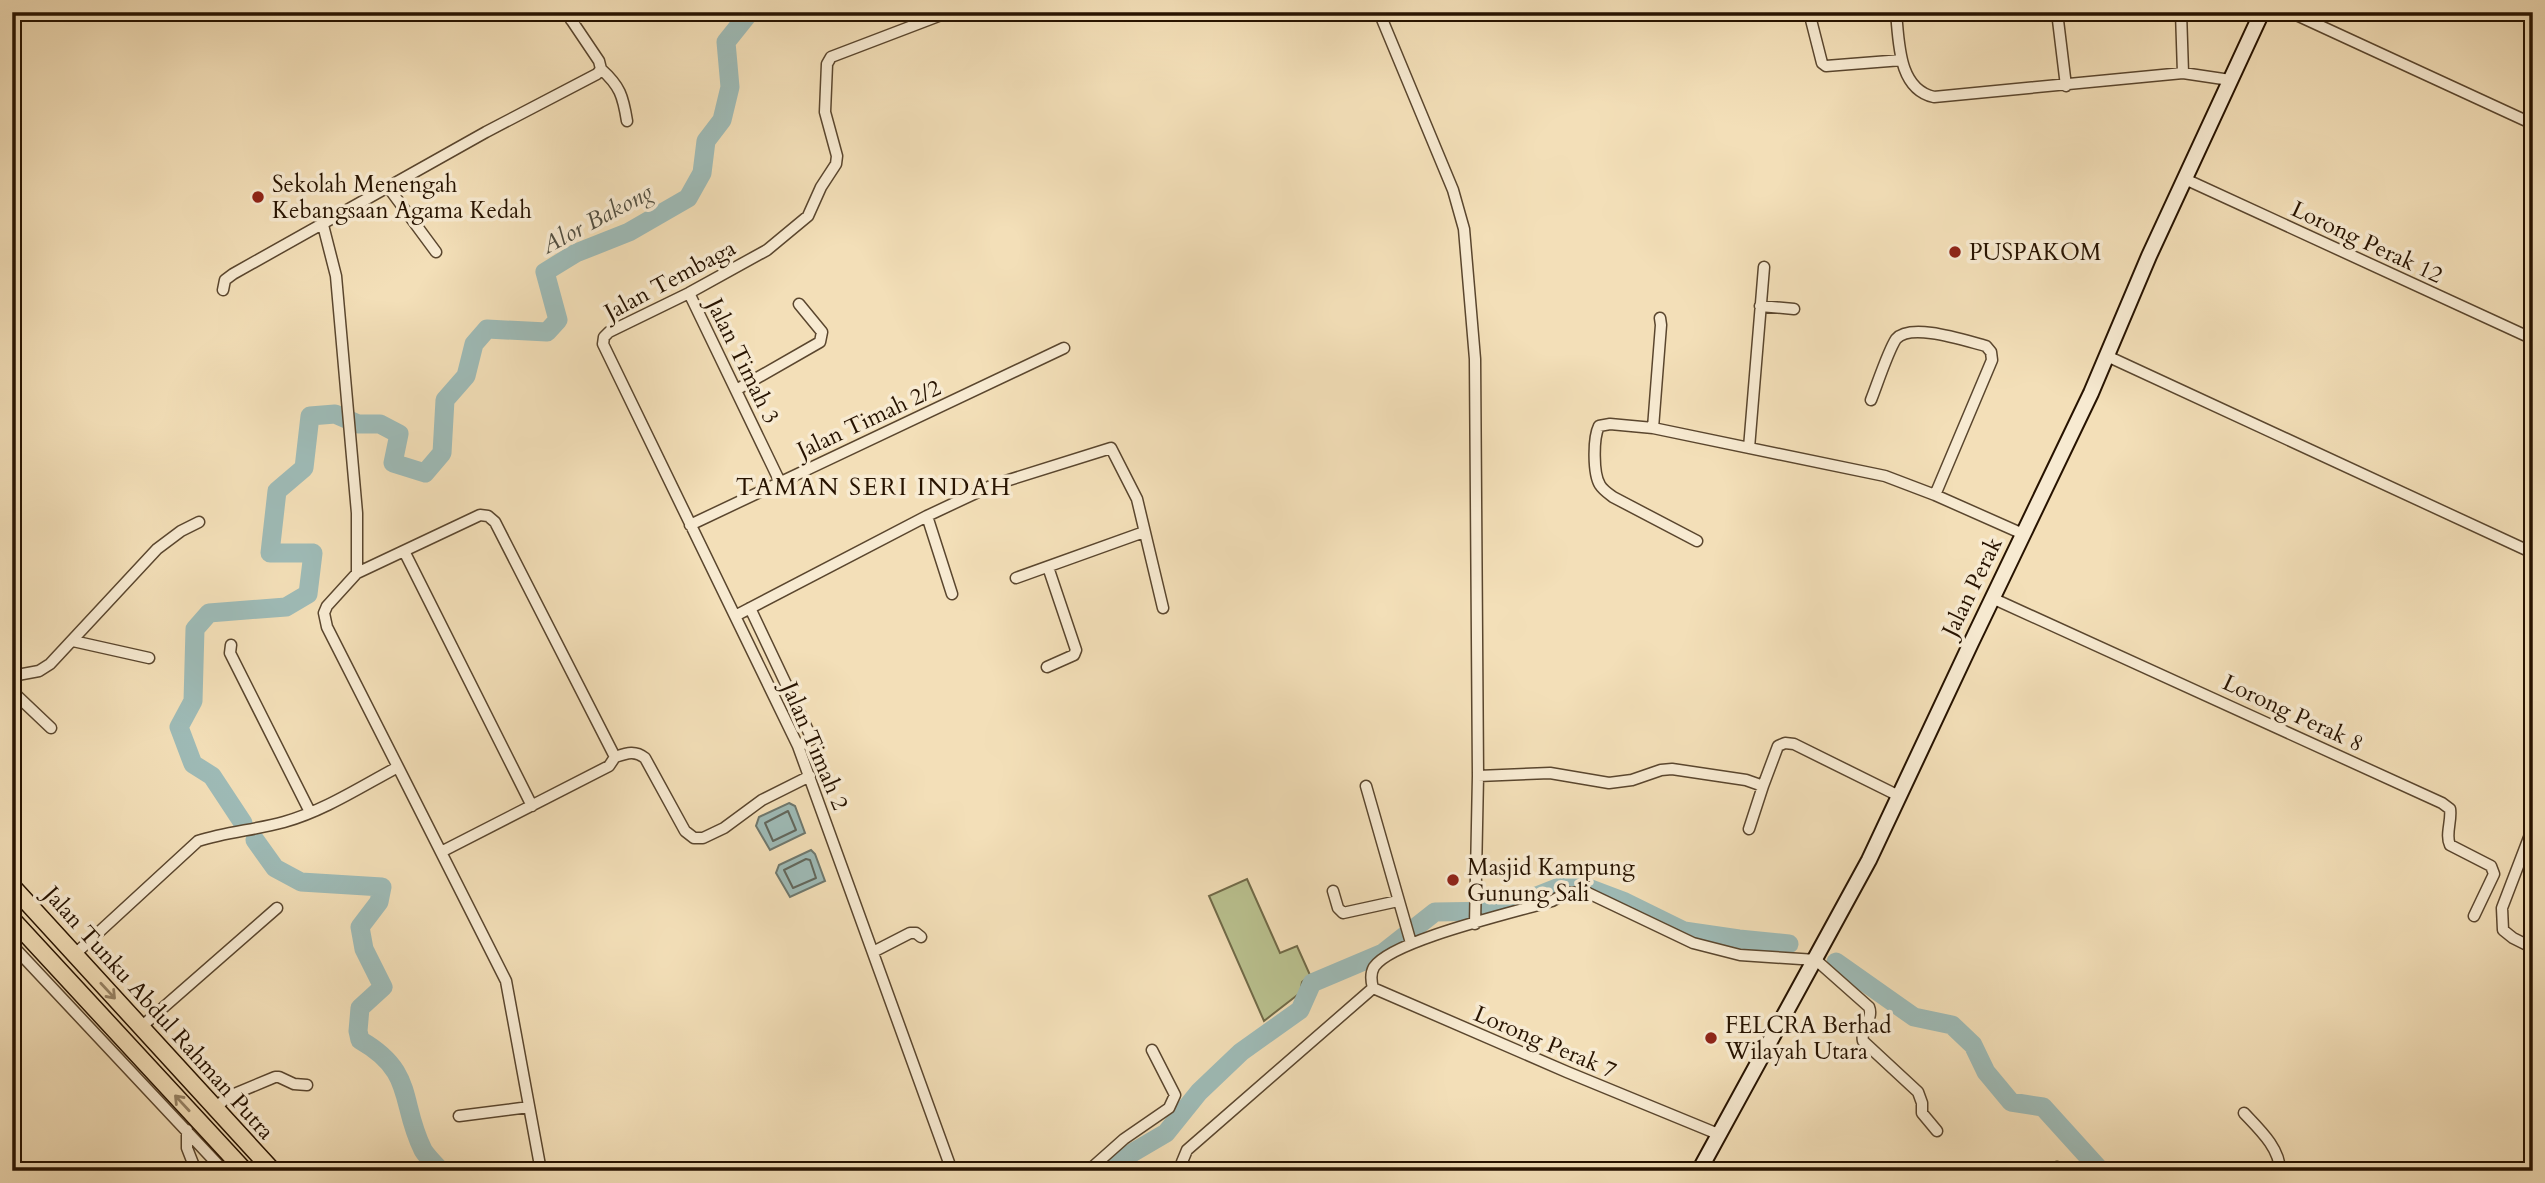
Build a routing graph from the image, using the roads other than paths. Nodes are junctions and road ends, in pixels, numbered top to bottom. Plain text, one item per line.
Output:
1 (586, 12) edge
2 (949, 12) edge
3 (1379, 12) edge
4 (1809, 12) edge
5 (1896, 12) edge
6 (2057, 12) edge
7 (2181, 12) edge
8 (2262, 12) edge
9 (2290, 12) edge
10 (569, 16) edge
11 (1902, 60) junction
12 (601, 69) junction
13 (2183, 73) junction
14 (2230, 80) junction
15 (2066, 86) junction
16 (627, 121) dead end
17 (2533, 124) edge
18 (2185, 179) junction
19 (388, 187) junction
20 (323, 225) junction
21 (436, 253) dead end
22 (1763, 267) dead end
23 (223, 290) dead end
24 (689, 293) junction
25 (799, 304) dead end
26 (1760, 306) junction
27 (1794, 309) dead end
28 (1660, 318) dead end
29 (2533, 339) edge
30 (1064, 348) dead end
31 (605, 352) joint
32 (2107, 356) junction
33 (736, 390) junction
34 (1871, 400) dead end
35 (1653, 428) junction
36 (1749, 448) junction
37 (780, 482) junction
38 (1935, 495) junction
39 (927, 516) junction
40 (199, 522) dead end
41 (690, 525) junction
42 (1144, 532) junction
43 (2023, 534) junction
44 (1697, 541) dead end
45 (404, 551) junction
46 (2533, 553) edge
47 (1048, 567) junction
48 (357, 573) junction
49 (1016, 579) dead end
50 (952, 594) dead end
51 (1992, 598) junction
52 (750, 608) junction
53 (1163, 608) dead end
54 (735, 616) junction
55 (73, 641) junction
56 (231, 645) dead end
57 (149, 658) dead end
58 (1047, 667) dead end
59 (12, 676) edge
60 (12, 691) edge
61 (51, 728) dead end
62 (798, 746) junction
63 (615, 757) junction
64 (398, 766) junction
65 (810, 776) junction
66 (1478, 776) junction
67 (1366, 786) dead end
68 (1763, 786) junction
69 (1899, 796) junction
70 (532, 806) junction
71 (310, 812) junction
72 (2533, 827) edge
73 (1749, 829) dead end
74 (441, 852) junction
75 (12, 886) edge
76 (1333, 891) dead end
77 (1398, 901) junction
78 (276, 908) dead end
79 (1475, 916) junction
80 (2474, 916) dead end
81 (12, 919) edge
82 (921, 937) dead end
83 (1410, 941) junction
84 (12, 945) edge
85 (2533, 948) edge
86 (873, 952) junction
87 (75, 955) junction
88 (1816, 960) junction
89 (1373, 988) junction
90 (141, 1027) junction
91 (1152, 1050) dead end
92 (307, 1085) dead end
93 (529, 1107) junction
94 (215, 1109) junction
95 (2244, 1113) dead end
96 (459, 1116) dead end
97 (193, 1126) junction
98 (1937, 1131) dead end
99 (1718, 1134) junction
100 (196, 1171) edge
101 (224, 1171) edge
102 (245, 1171) edge
103 (273, 1171) edge
104 (541, 1171) edge
105 (952, 1171) edge
106 (1088, 1171) edge
107 (1186, 1171) edge
108 (1699, 1171) edge
109 (2280, 1171) edge

1 - 10 street
2 - 24 street, Jalan Tembaga
3 - 66 street
4 - 11 street
5 - 11 street
6 - 15 street
7 - 13 street
8 - 14 street, Jalan Perak
9 - 17 street
10 - 12 street
11 - 15 street
12 - 16 street
12 - 19 street
13 - 14 street
13 - 15 street
14 - 18 street, Jalan Perak
18 - 29 street, Lorong Perak 12
18 - 32 street, Jalan Perak
19 - 20 street
19 - 21 street
20 - 23 street
20 - 48 street
22 - 26 street
24 - 31 street, Jalan Tembaga
24 - 33 street, Jalan Timah 3
25 - 33 street
26 - 27 street
26 - 36 street
28 - 35 street
30 - 37 street, Jalan Timah 2/2
31 - 41 street, Jalan Timah 2
32 - 43 street, Jalan Perak
32 - 46 street
33 - 37 street, Jalan Timah 3
34 - 38 street
35 - 36 street
35 - 44 street
36 - 38 street
37 - 41 street, Jalan Timah 2/2
38 - 43 street
39 - 42 street
39 - 50 street
39 - 52 street
40 - 55 street
41 - 54 street, Jalan Timah 2
42 - 47 street
42 - 53 street
43 - 51 street, Jalan Perak
45 - 48 street
45 - 63 street
45 - 70 street
47 - 49 street
47 - 58 street
48 - 64 street
51 - 69 street, Jalan Perak
51 - 80 street, Lorong Perak 8
52 - 54 street
52 - 62 street
54 - 62 street, Jalan Timah 2
55 - 57 street
55 - 59 street
56 - 71 street
60 - 61 street
62 - 65 street, Jalan Timah 2
63 - 65 street
63 - 70 street
64 - 71 street
64 - 74 street
65 - 86 street, Jalan Timah 2
66 - 68 street
66 - 79 street
67 - 77 street
68 - 69 street
68 - 73 street
69 - 88 street, Jalan Perak
70 - 74 street
71 - 87 street
72 - 85 street
74 - 93 street
75 - 87 main road, Jalan Tunku Abdul Rahman Putra
76 - 77 street
77 - 83 street
78 - 90 street
79 - 83 street
79 - 88 street
97 -> 81 main road, Jalan Tunku Abdul Rahman Putra
82 - 86 street
83 - 89 street
84 - 97 street
86 - 105 street, Jalan Timah 2
87 -> 90 main road, Jalan Tunku Abdul Rahman Putra
88 - 98 street
88 - 99 street, Jalan Perak
89 - 99 street, Lorong Perak 7
89 - 107 street
90 - 94 main road, Jalan Tunku Abdul Rahman Putra
91 - 106 street
92 - 94 street
93 - 96 street
93 - 104 street
94 - 103 main road, Jalan Tunku Abdul Rahman Putra
95 - 109 street
97 - 100 street
97 - 101 street
97 - 102 main road, Jalan Tunku Abdul Rahman Putra
99 - 108 street, Jalan Perak

